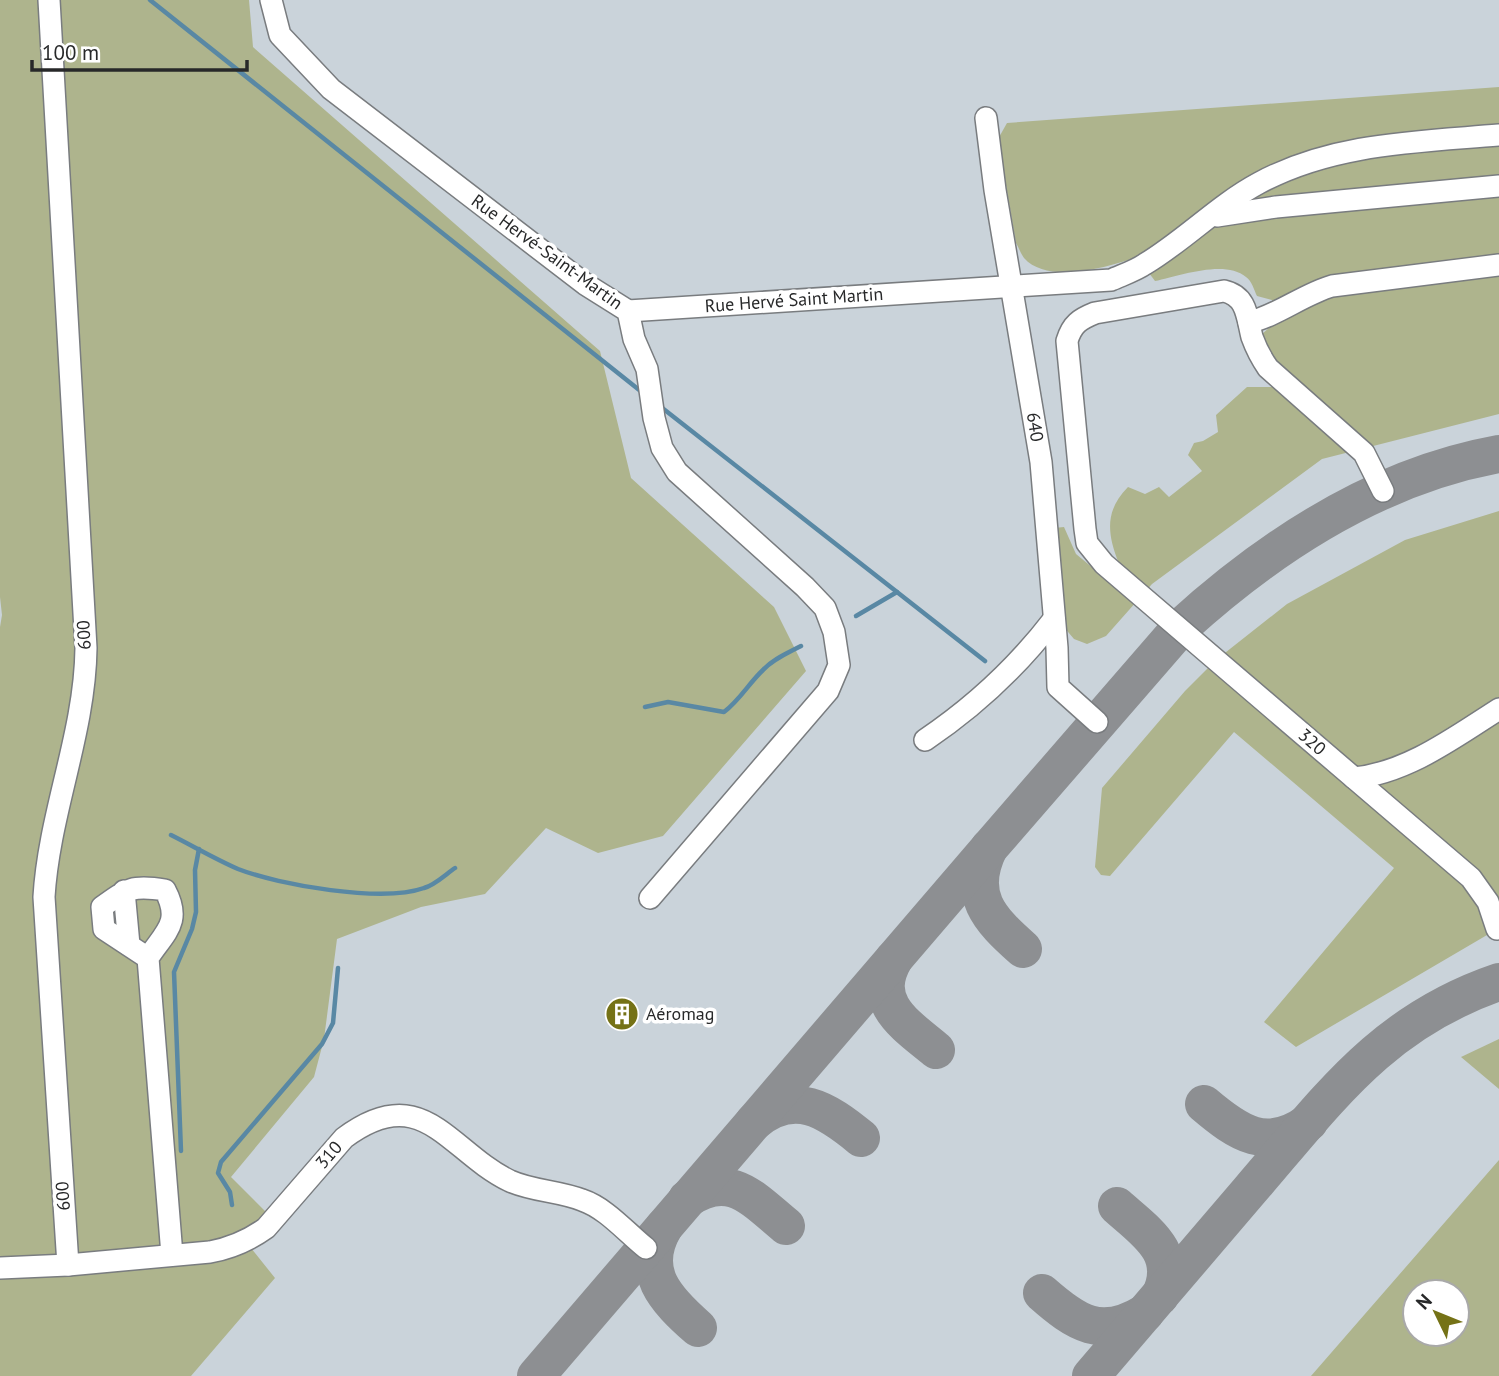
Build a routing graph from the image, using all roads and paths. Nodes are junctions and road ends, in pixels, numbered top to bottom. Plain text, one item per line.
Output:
1 (49, 0) edge
2 (271, 0) edge
3 (986, 118) dead end
4 (1499, 135) edge
5 (1499, 186) edge
6 (1211, 216) junction
7 (1499, 265) edge
8 (1012, 285) junction
9 (628, 311) junction
10 (1249, 322) junction
11 (1383, 491) dead end
12 (1054, 619) junction
13 (1499, 709) edge
14 (1097, 722) dead end
15 (925, 740) dead end
16 (1354, 778) junction
17 (650, 898) dead end
18 (1497, 929) dead end
19 (148, 958) junction
20 (646, 1248) dead end
21 (172, 1255) junction
22 (68, 1265) junction
23 (0, 1268) edge

1 - 22 lane, 600
2 - 9 lane, Rue Hervé-Saint-Martin
3 - 8 lane, 640
4 - 6 lane, Rue Hervé Saint Martin
5 - 6 lane
6 - 8 lane, Rue Hervé Saint Martin
7 - 10 lane
8 - 9 lane, Rue Hervé Saint Martin
8 - 12 lane, 640
9 - 17 lane, Rue Hervé-Saint-Martin
10 - 11 lane
10 - 16 lane, 320
12 - 14 lane, 640
12 - 15 lane
13 - 16 lane
16 - 18 lane, 320
19 - 19 lane
19 - 21 lane
20 - 21 lane, 310
21 - 22 lane, 310
22 - 23 lane, 310

